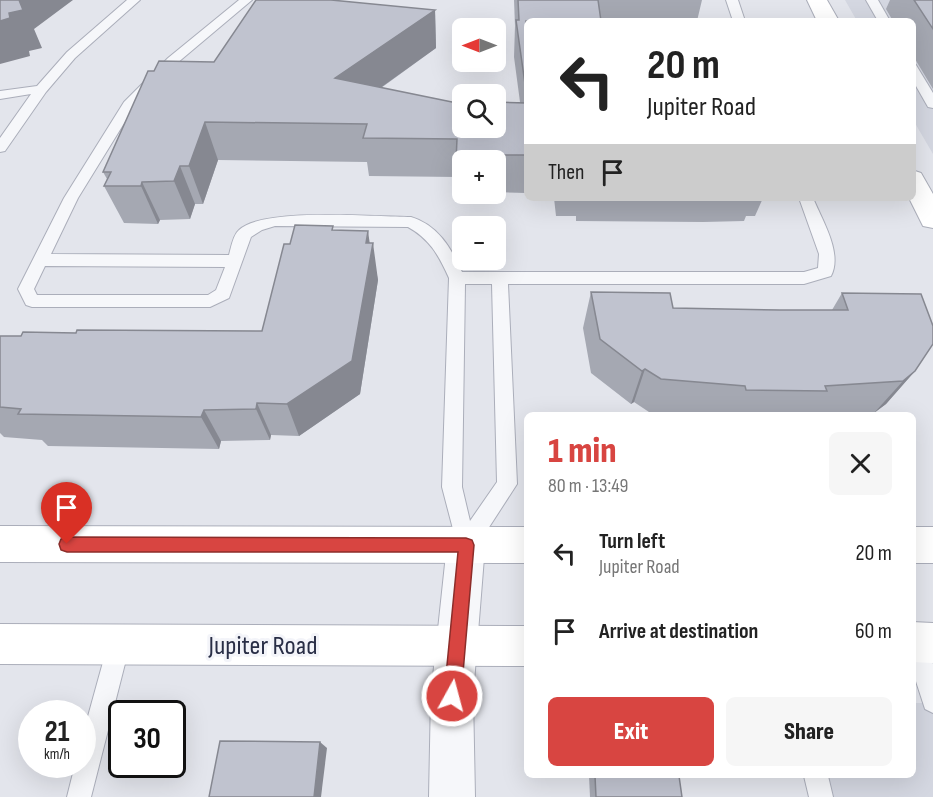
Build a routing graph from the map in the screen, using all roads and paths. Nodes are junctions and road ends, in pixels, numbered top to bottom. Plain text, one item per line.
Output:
1 (135, 0) edge
2 (246, 0) edge
3 (732, 0) edge
4 (817, 0) edge
5 (872, 0) edge
6 (738, 18) edge
7 (826, 18) edge
8 (882, 18) edge
9 (916, 75) edge
10 (41, 89) junction
11 (0, 95) edge
12 (933, 104) edge
13 (0, 148) edge
14 (916, 187) edge
15 (807, 201) edge
16 (933, 219) edge
17 (40, 261) junction
18 (233, 261) junction
19 (457, 278) junction
20 (500, 278) junction
21 (0, 544) edge
22 (466, 545) junction
23 (524, 545) edge
24 (916, 545) edge
25 (933, 545) edge
26 (920, 642) edge
27 (0, 644) edge
28 (119, 644) junction
29 (524, 646) edge
30 (459, 647) junction
31 (933, 701) edge
32 (816, 778) edge
33 (79, 797) edge
34 (452, 797) edge
35 (821, 797) edge

1 - 10 lane
2 - 17 lane
3 - 6 lane
4 - 7 main road
5 - 8 lane
9 - 12 lane
10 - 11 lane
10 - 13 lane
14 - 16 main road
15 - 20 lane
17 - 18 lane
17 - 18 lane
18 - 19 lane
19 - 20 lane
19 - 22 lane
20 - 22 lane
21 - 22 main road
22 - 23 main road
22 - 30 street
24 - 25 main road
26 - 31 lane
27 - 28 main road, Jupiter Road
28 - 30 main road, Jupiter Road
28 - 33 lane
29 - 30 main road, Jupiter Road
30 - 34 street
32 - 35 lane

